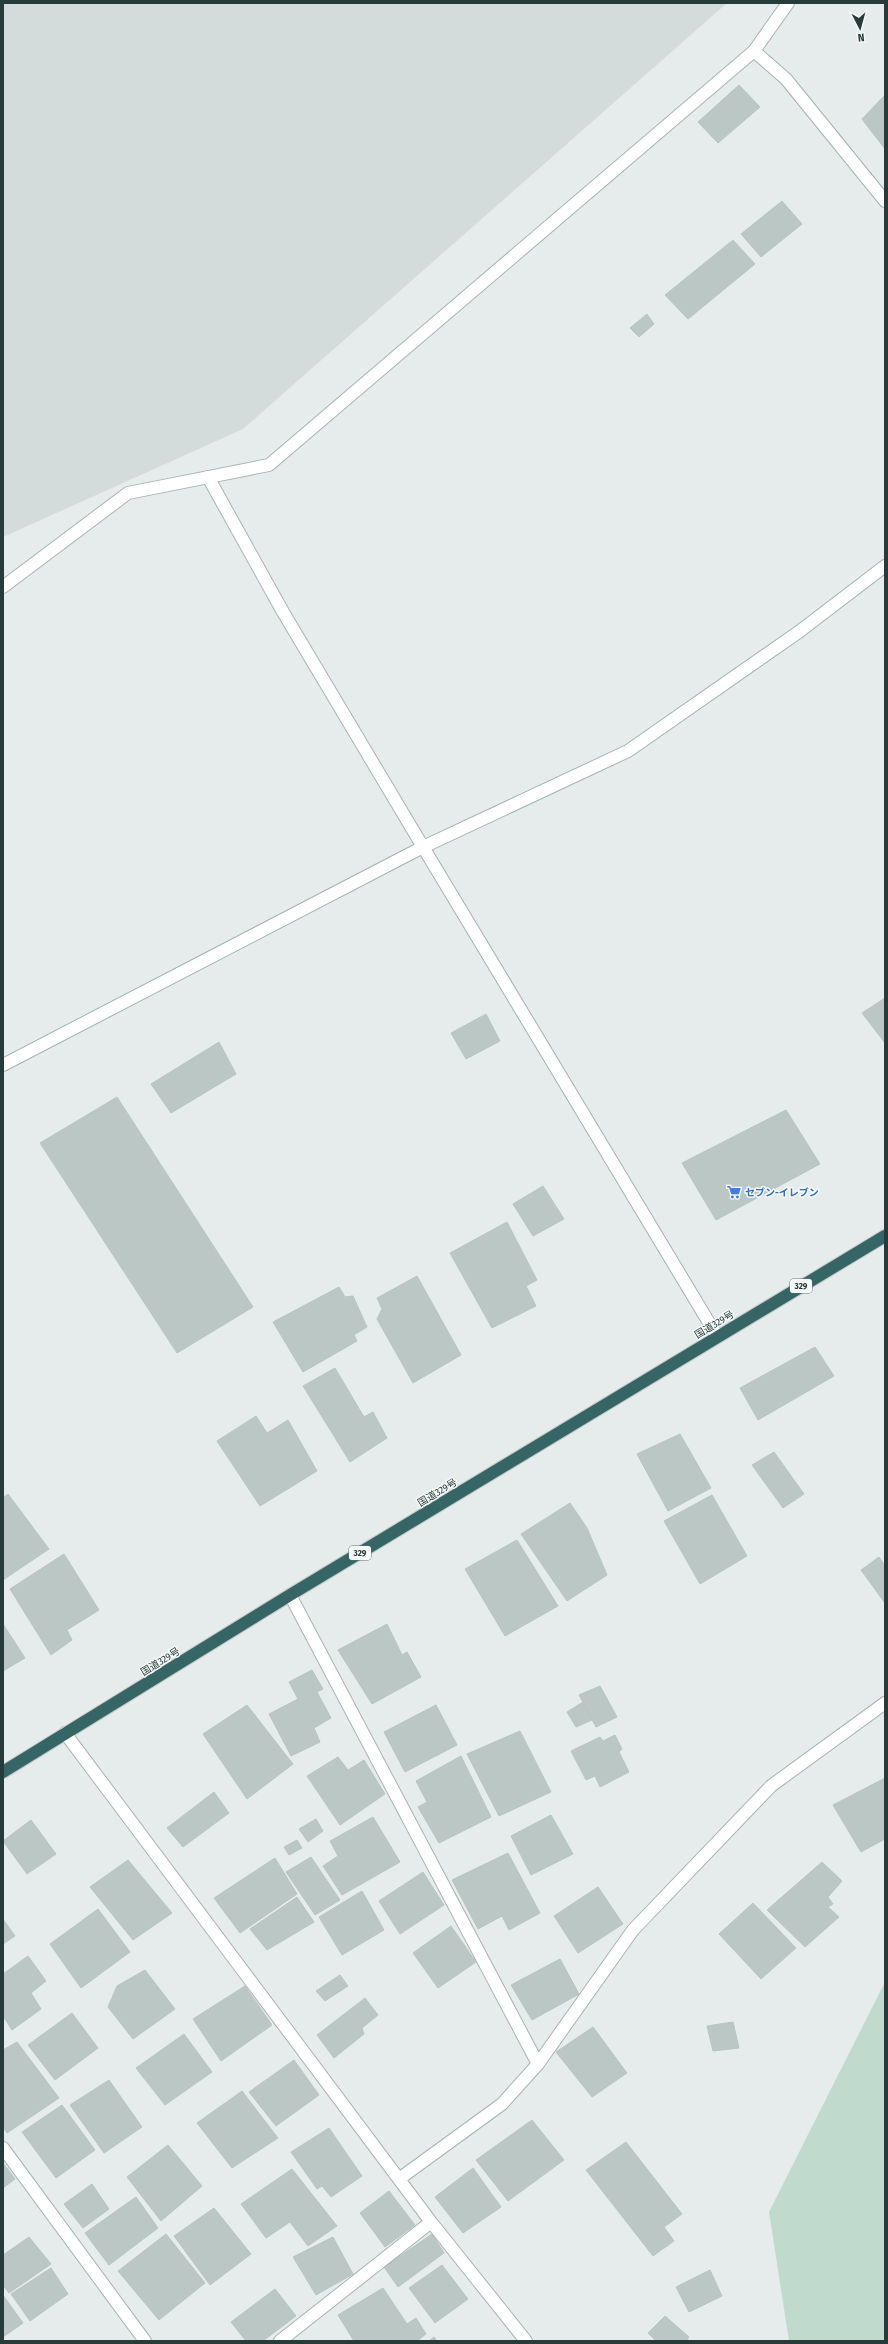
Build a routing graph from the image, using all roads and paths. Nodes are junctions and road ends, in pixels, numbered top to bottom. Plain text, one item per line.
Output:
1 (788, 3) edge
2 (754, 51) junction
3 (885, 201) edge
4 (208, 477) junction
5 (885, 566) edge
6 (3, 587) edge
7 (423, 847) junction
8 (3, 1065) edge
9 (885, 1236) edge
10 (718, 1336) junction
11 (290, 1595) junction
12 (885, 1703) edge
13 (65, 1733) junction
14 (3, 1772) edge
15 (538, 2064) junction
16 (3, 2148) edge
17 (399, 2179) junction
18 (431, 2222) junction
19 (146, 2341) edge
20 (280, 2341) edge
21 (526, 2341) edge

1 - 2 street
2 - 3 street
2 - 4 street
4 - 6 street
4 - 7 street
5 - 7 street
7 - 8 street
7 - 10 street
9 - 10 highway, 国道329号 / 329
10 - 11 highway, 国道329号 / 329
11 - 13 highway, 国道329号 / 329
11 - 15 street
12 - 15 street
13 - 14 highway, 国道329号 / 329
13 - 17 street
15 - 17 street
16 - 19 street
17 - 18 street
18 - 20 street
18 - 21 street

